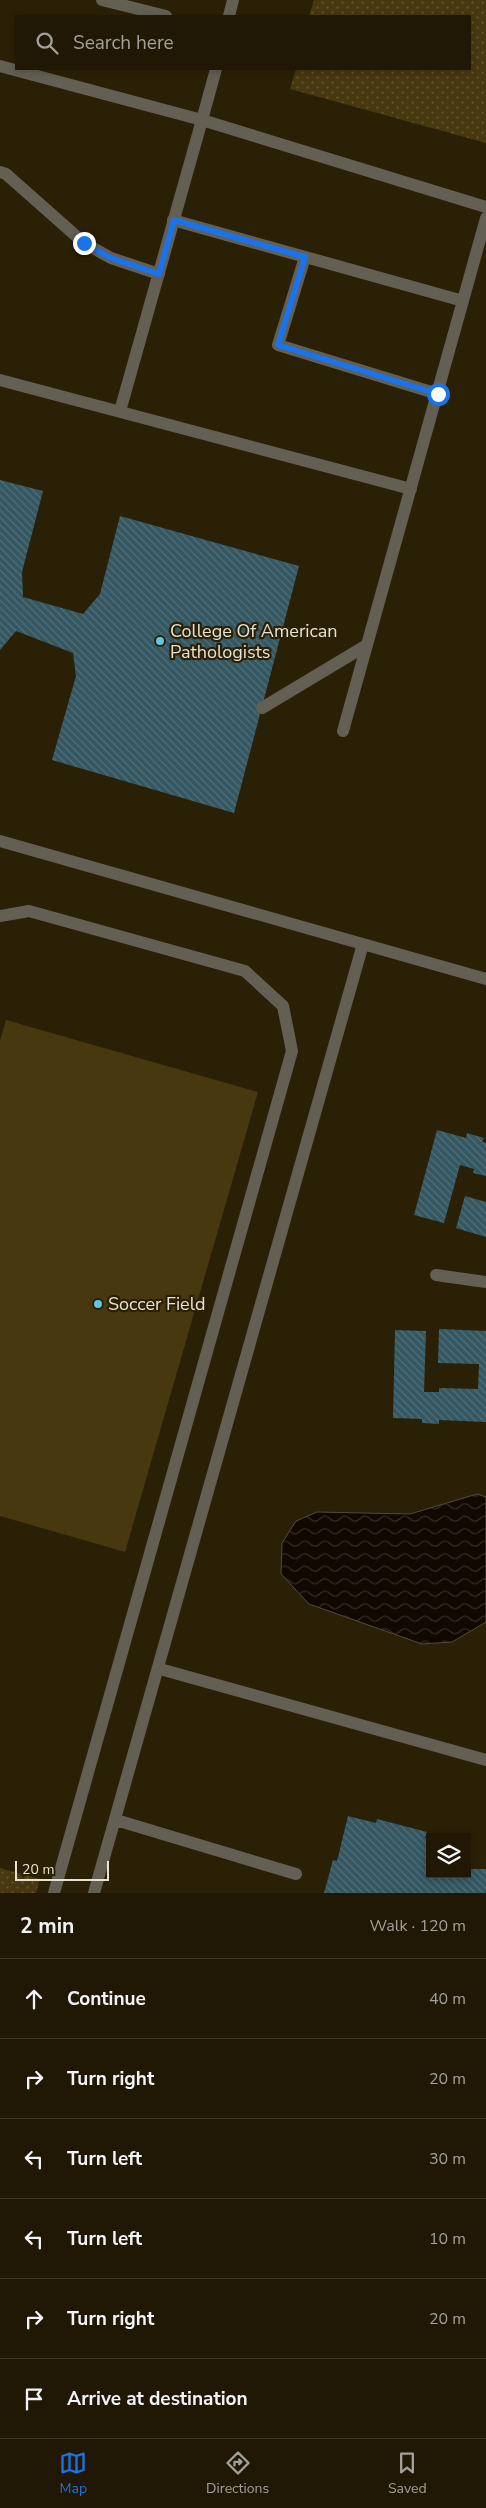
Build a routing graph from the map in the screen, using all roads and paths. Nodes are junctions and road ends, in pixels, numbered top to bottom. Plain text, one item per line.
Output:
1 (102, 0) edge
2 (233, 0) edge
3 (162, 15) edge
4 (229, 15) edge
5 (0, 66) edge
6 (216, 70) edge
7 (202, 120) junction
8 (0, 172) edge
9 (486, 206) edge
10 (486, 218) edge
11 (174, 220) junction
12 (305, 257) junction
13 (159, 274) junction
14 (463, 301) junction
15 (0, 380) edge
16 (438, 394) junction
17 (120, 411) junction
18 (411, 489) junction
19 (367, 645) junction
20 (262, 708) dead end
21 (343, 731) dead end
22 (0, 841) edge
23 (0, 916) edge
24 (364, 944) junction
25 (486, 979) edge
26 (436, 1275) dead end
27 (486, 1282) edge
28 (160, 1669) junction
29 (486, 1760) edge
30 (486, 1765) edge
31 (486, 1772) edge
32 (116, 1820) junction
33 (296, 1874) dead end
34 (54, 1893) edge
35 (94, 1893) edge

1 - 3 lane
2 - 4 lane
5 - 7 lane
6 - 7 lane
7 - 9 lane
7 - 11 lane
8 - 13 lane
10 - 14 lane
11 - 12 lane
11 - 13 lane
12 - 14 lane
12 - 16 lane
13 - 17 lane
14 - 16 lane
15 - 17 lane
16 - 18 lane
17 - 18 lane
18 - 19 lane
19 - 20 lane
19 - 21 lane
22 - 24 lane
23 - 34 lane
24 - 25 lane
24 - 28 lane
26 - 27 lane
28 - 29 lane
28 - 32 lane
30 - 31 lane
32 - 33 lane
32 - 35 lane

